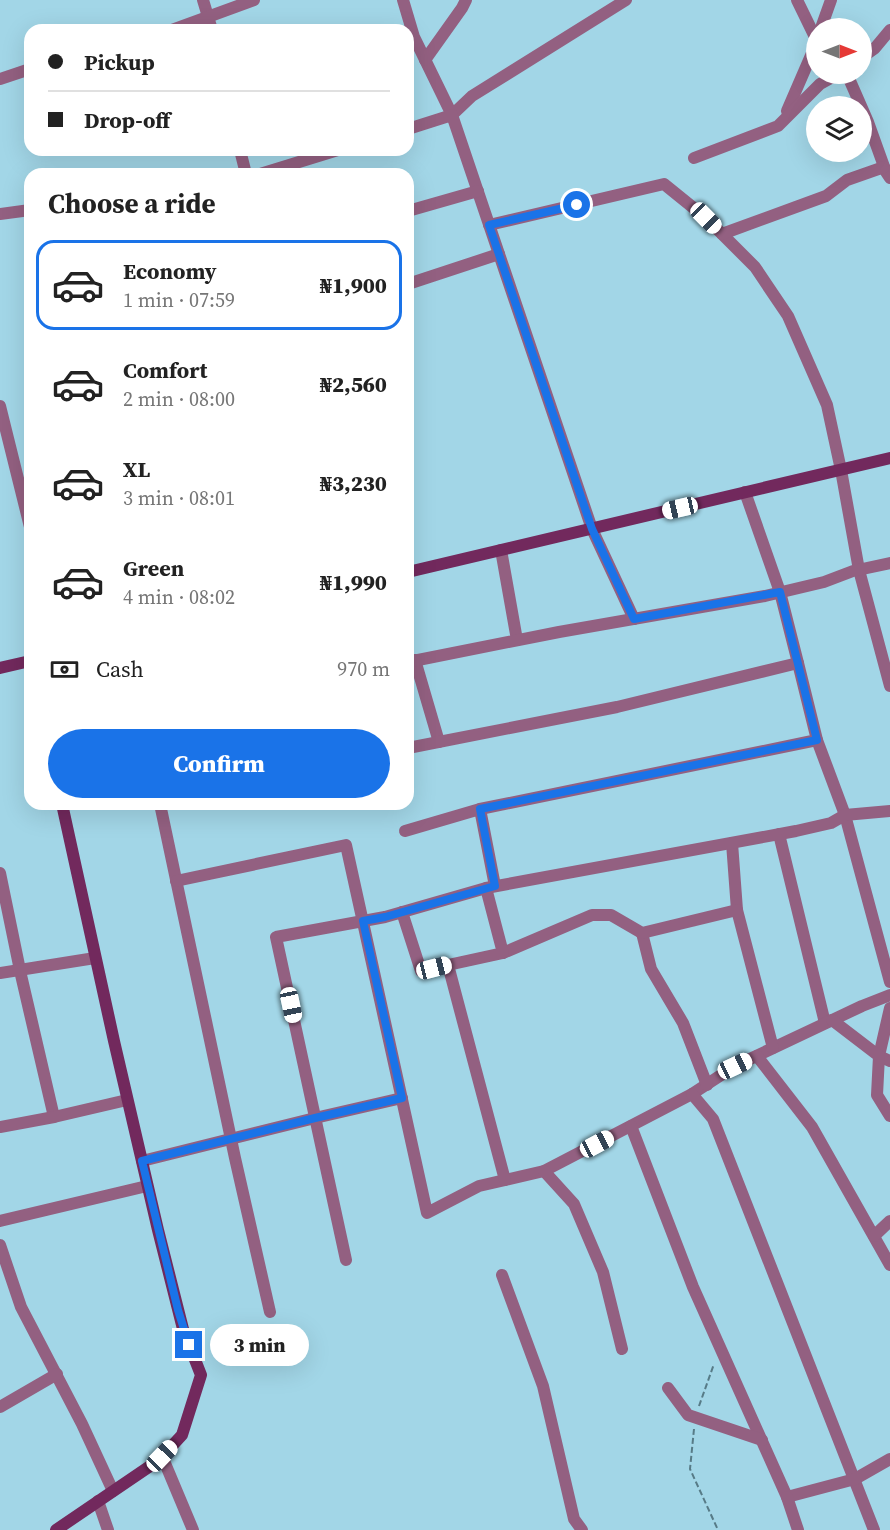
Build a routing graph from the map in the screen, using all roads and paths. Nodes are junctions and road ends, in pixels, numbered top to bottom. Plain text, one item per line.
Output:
1 (203, 0) edge
2 (254, 0) edge
3 (403, 0) edge
4 (466, 0) edge
5 (797, 0) edge
6 (831, 0) edge
7 (623, 1) edge
8 (208, 16) junction
9 (806, 18) edge
10 (825, 18) edge
11 (187, 24) edge
12 (210, 24) edge
13 (406, 24) edge
14 (890, 30) edge
15 (414, 37) edge
16 (872, 50) edge
17 (425, 60) junction
18 (806, 68) edge
19 (24, 71) edge
20 (0, 79) edge
21 (820, 84) edge
22 (852, 84) edge
23 (452, 115) junction
24 (778, 126) junction
25 (414, 127) edge
26 (318, 156) edge
27 (694, 158) dead end
28 (280, 168) edge
29 (887, 172) edge
30 (478, 191) junction
31 (414, 209) edge
32 (24, 211) edge
33 (0, 214) edge
34 (489, 225) junction
35 (722, 234) junction
36 (499, 254) junction
37 (414, 282) edge
38 (0, 406) edge
39 (890, 458) edge
40 (841, 470) junction
41 (746, 492) junction
42 (24, 503) edge
43 (592, 529) junction
44 (501, 550) junction
45 (890, 563) edge
46 (858, 570) junction
47 (414, 571) edge
48 (780, 592) junction
49 (634, 619) junction
50 (517, 640) junction
51 (414, 661) edge
52 (24, 662) edge
53 (798, 663) junction
54 (414, 667) edge
55 (0, 668) edge
56 (890, 686) edge
57 (817, 740) junction
58 (438, 742) junction
59 (414, 747) edge
60 (480, 809) junction
61 (63, 810) edge
62 (161, 810) edge
63 (890, 811) edge
64 (845, 815) junction
65 (405, 831) dead end
66 (779, 834) junction
67 (732, 843) junction
68 (0, 873) edge
69 (176, 881) junction
70 (491, 887) junction
71 (737, 910) junction
72 (402, 912) junction
73 (363, 921) junction
74 (642, 933) junction
75 (503, 953) junction
76 (95, 958) junction
77 (448, 965) junction
78 (20, 970) junction
79 (0, 973) edge
80 (890, 982) edge
81 (890, 995) edge
82 (890, 1008) edge
83 (829, 1022) junction
84 (888, 1024) edge
85 (773, 1048) junction
86 (757, 1056) junction
87 (885, 1058) edge
88 (707, 1085) junction
89 (692, 1094) junction
90 (402, 1098) junction
91 (127, 1100) junction
92 (890, 1116) edge
93 (54, 1117) junction
94 (315, 1118) junction
95 (632, 1126) junction
96 (0, 1127) edge
97 (231, 1139) junction
98 (142, 1161) junction
99 (544, 1171) junction
100 (505, 1180) junction
101 (147, 1186) junction
102 (0, 1221) edge
103 (890, 1221) edge
104 (874, 1236) junction
105 (0, 1245) edge
106 (346, 1260) dead end
107 (890, 1265) edge
108 (502, 1275) dead end
109 (270, 1312) dead end
110 (720, 1347) junction
111 (622, 1349) dead end
112 (57, 1374) junction
113 (668, 1388) dead end
114 (0, 1407) edge
115 (695, 1417) junction
116 (762, 1440) junction
117 (162, 1456) junction
118 (890, 1459) edge
119 (855, 1479) junction
120 (113, 1491) junction
121 (788, 1497) junction
122 (98, 1501) junction
123 (572, 1525) edge
124 (56, 1530) edge
125 (108, 1530) edge
126 (193, 1530) edge
127 (582, 1530) edge
128 (718, 1530) edge
129 (798, 1530) edge
130 (874, 1530) edge

1 - 8 street
2 - 8 street
3 - 13 street
4 - 17 street
5 - 9 street
6 - 10 street
7 - 23 street
8 - 11 street
8 - 12 street
14 - 16 street
15 - 17 street
17 - 23 street
18 - 24 street
19 - 20 street
21 - 24 street
22 - 29 street
23 - 25 street
23 - 30 street
24 - 27 street
26 - 28 street
29 - 35 street
30 - 31 street
30 - 34 street
32 - 33 street
34 - 35 street
34 - 36 street
35 - 40 street
36 - 37 street
36 - 43 street
38 - 42 street
39 - 40 main road
40 - 41 main road
40 - 46 street
41 - 43 main road
41 - 48 street
43 - 44 main road
43 - 49 street
44 - 47 main road
44 - 50 street
45 - 46 street
46 - 48 street
46 - 56 street
48 - 49 street
48 - 53 street
49 - 50 street
50 - 51 street
52 - 55 main road
53 - 57 street
53 - 58 street
54 - 58 street
57 - 60 street
57 - 64 street
58 - 59 street
60 - 65 street
60 - 70 street
61 - 76 main road
62 - 69 street
63 - 64 street
64 - 66 street
64 - 80 street
66 - 67 street
66 - 83 street
67 - 70 street
67 - 71 street
68 - 78 street
69 - 73 street
69 - 97 street
70 - 72 street
70 - 75 street
71 - 74 street
71 - 85 street
72 - 73 street
72 - 77 street
73 - 90 street
73 - 94 street
74 - 75 street
74 - 88 street
75 - 77 street
76 - 78 street
76 - 91 main road
77 - 100 street
78 - 79 street
78 - 93 street
81 - 83 street
82 - 84 street
83 - 85 street
83 - 87 street
84 - 87 street
85 - 86 street
86 - 88 street
86 - 104 street
87 - 92 street
88 - 89 street
89 - 95 street
89 - 119 street
90 - 94 street
90 - 100 street
91 - 93 street
91 - 98 main road
93 - 96 street
94 - 97 street
94 - 106 street
95 - 99 street
95 - 110 street
97 - 98 street
97 - 109 street
98 - 101 main road
99 - 100 street
99 - 111 street
101 - 102 street
101 - 117 main road
103 - 104 street
104 - 107 street
105 - 112 street
108 - 123 street
110 - 115 path
110 - 116 street
112 - 114 street
112 - 120 street
113 - 115 street
115 - 116 street
115 - 128 path
116 - 121 street
117 - 120 main road
117 - 126 street
118 - 119 street
119 - 121 street
119 - 130 street
120 - 122 main road
121 - 129 street
122 - 124 main road
122 - 125 street
123 - 127 street

